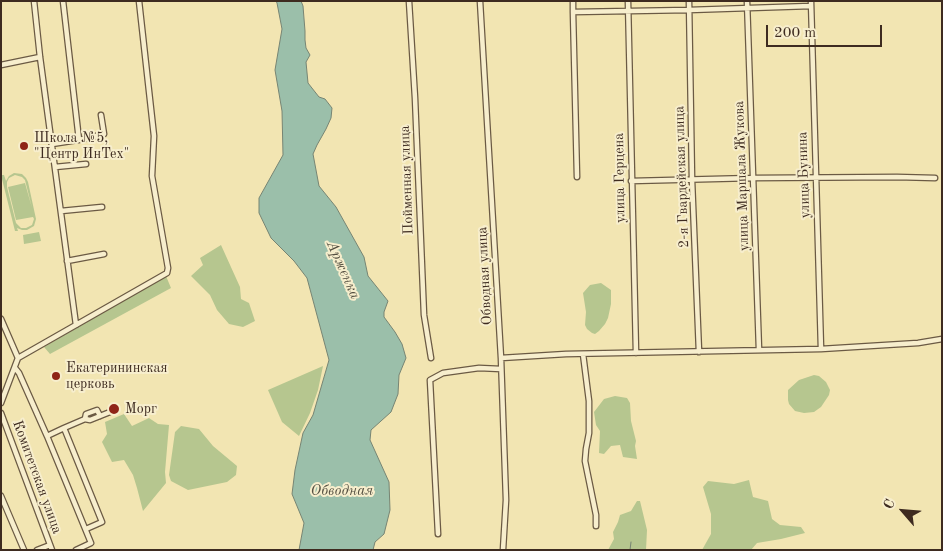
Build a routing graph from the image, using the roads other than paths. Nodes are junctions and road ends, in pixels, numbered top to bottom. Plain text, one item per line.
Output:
1 (34, 1) edge
2 (63, 1) edge
3 (139, 1) edge
4 (409, 1) edge
5 (480, 1) edge
6 (572, 1) edge
7 (628, 1) edge
8 (689, 1) edge
9 (747, 1) edge
10 (811, 4) edge
11 (748, 8) junction
12 (629, 10) junction
13 (689, 10) junction
14 (573, 12) junction
15 (40, 57) junction
16 (1, 65) edge
17 (101, 115) dead end
18 (79, 140) junction
19 (52, 144) junction
20 (86, 164) dead end
21 (55, 167) junction
22 (577, 177) dead end
23 (816, 177) junction
24 (753, 178) junction
25 (935, 178) dead end
26 (692, 180) junction
27 (631, 181) junction
28 (102, 207) dead end
29 (61, 211) junction
30 (104, 254) dead end
31 (67, 261) junction
32 (1, 319) edge
33 (76, 325) junction
34 (942, 340) edge
35 (821, 349) junction
36 (759, 350) junction
37 (699, 352) junction
38 (636, 353) junction
39 (583, 354) junction
40 (18, 358) junction
41 (431, 358) dead end
42 (501, 358) junction
43 (15, 368) junction
44 (501, 369) junction
45 (1, 402) edge
46 (1, 412) edge
47 (110, 412) dead end
48 (64, 428) junction
49 (47, 436) junction
50 (1, 496) edge
51 (596, 526) dead end
52 (86, 529) junction
53 (438, 534) dead end
54 (51, 548) edge
55 (24, 550) edge
56 (36, 550) edge
57 (76, 550) edge
58 (503, 550) edge

1 - 15 street
2 - 18 street
3 - 33 street
4 - 41 street, Пойменная улица
5 - 42 street, Обводная улица
6 - 14 street
7 - 12 street, улица Герцена
8 - 13 street, 2-я Гвардейская улица
9 - 11 street, улица Маршала Жукова
10 - 11 street
10 - 23 street, улица Бунина
11 - 13 street
11 - 24 street, улица Маршала Жукова
12 - 13 street
12 - 14 street
12 - 27 street, улица Герцена
13 - 26 street, 2-я Гвардейская улица
14 - 22 street
15 - 16 street
15 - 19 street
17 - 18 street
18 - 19 street
19 - 21 street
20 - 21 street
21 - 29 street
23 - 24 street
23 - 25 street
23 - 35 street, улица Бунина
24 - 26 street
24 - 36 street, улица Маршала Жукова
26 - 27 street
26 - 37 street, 2-я Гвардейская улица
27 - 38 street, улица Герцена
28 - 29 street
29 - 31 street
30 - 31 street
31 - 33 street
32 - 40 street
33 - 40 street
34 - 35 street
35 - 36 street
36 - 37 street
37 - 38 street
38 - 39 street
39 - 42 street
39 - 51 street
40 - 43 street
42 - 44 street, Обводная улица
43 - 45 street
43 - 49 street
44 - 53 street
44 - 58 street, Обводная улица
46 - 54 street, Комитетская улица
47 - 48 street
48 - 49 street
48 - 52 street
49 - 52 street
50 - 55 street
52 - 57 street
54 - 56 street

